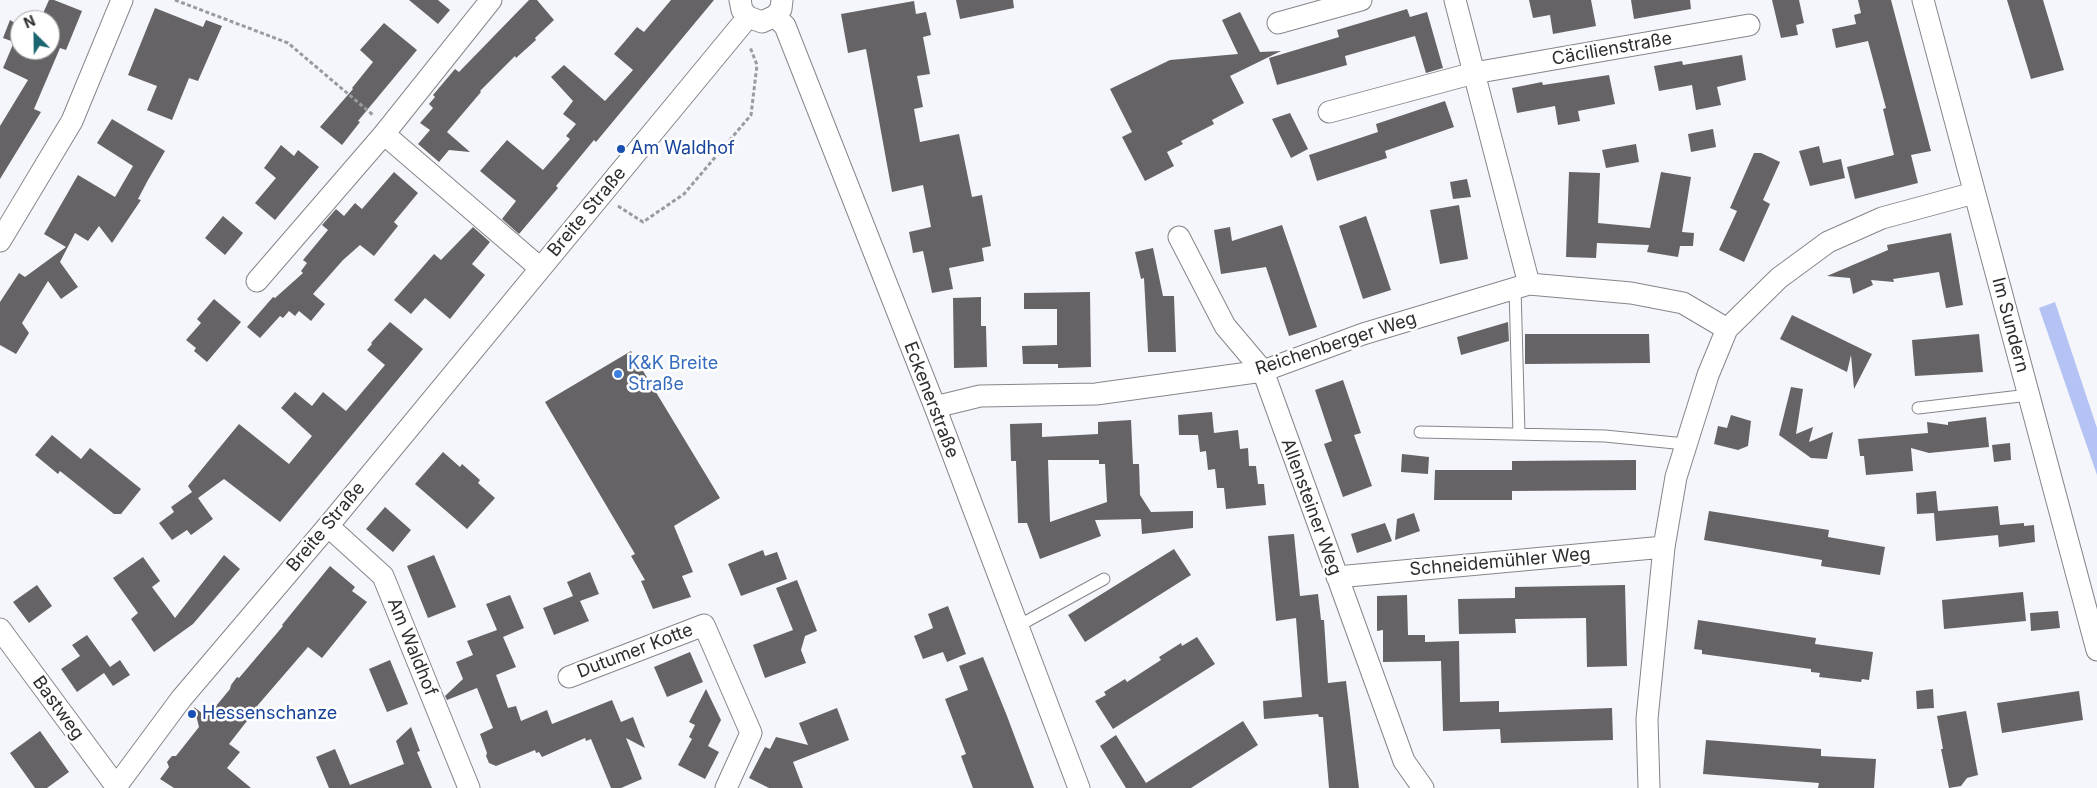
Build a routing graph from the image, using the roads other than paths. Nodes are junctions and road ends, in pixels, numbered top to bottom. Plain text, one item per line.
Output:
1 (122, 0) edge
2 (491, 0) edge
3 (1361, 0) edge
4 (1455, 0) edge
5 (1923, 0) edge
6 (779, 8) edge
7 (743, 14) edge
8 (1278, 22) dead end
9 (1749, 25) dead end
10 (1474, 73) junction
11 (1329, 112) dead end
12 (386, 131) junction
13 (1974, 192) junction
14 (1179, 237) dead end
15 (0, 241) edge
16 (540, 268) junction
17 (257, 281) dead end
18 (1522, 286) junction
19 (1727, 330) junction
20 (1263, 371) junction
21 (2029, 395) junction
22 (935, 407) junction
23 (1918, 408) dead end
24 (1420, 432) dead end
25 (1519, 434) junction
26 (1685, 444) junction
27 (328, 526) junction
28 (1664, 547) junction
29 (1337, 577) junction
30 (1104, 579) dead end
31 (1018, 626) junction
32 (0, 629) edge
33 (2097, 650) edge
34 (569, 677) dead end
35 (116, 787) edge
36 (469, 788) edge
37 (726, 788) edge
38 (1079, 788) edge
39 (1423, 788) edge
40 (1649, 788) edge

1 - 15 street
2 - 12 street
3 - 8 street
4 - 10 street
5 - 13 street, Im Sundern
6 - 7 street
6 - 22 street, Eckenerstraße
7 - 16 street, Breite Straße
9 - 10 street, Cäcilienstraße
10 - 11 street, Cäcilienstraße
10 - 18 street
12 - 16 street, Breite Straße
12 - 17 street
13 - 19 street
13 - 21 street, Im Sundern
14 - 20 street, Allensteiner Weg
16 - 27 street, Breite Straße
18 - 19 street, Reichenberger Weg
18 - 20 street, Reichenberger Weg
18 - 25 lane
19 - 26 street
20 - 22 street, Reichenberger Weg
20 - 29 street, Allensteiner Weg
21 - 23 lane
21 - 33 street, Im Sundern
22 - 31 street, Eckenerstraße
24 - 25 lane
25 - 26 lane
26 - 28 street
27 - 35 street, Breite Straße
27 - 36 street, Am Waldhof
28 - 29 street, Schneidemühler Weg
28 - 40 street
29 - 39 street, Allensteiner Weg
30 - 31 lane
31 - 38 street, Eckenerstraße
32 - 35 street, Bastweg
34 - 37 street, Dutumer Kotte

